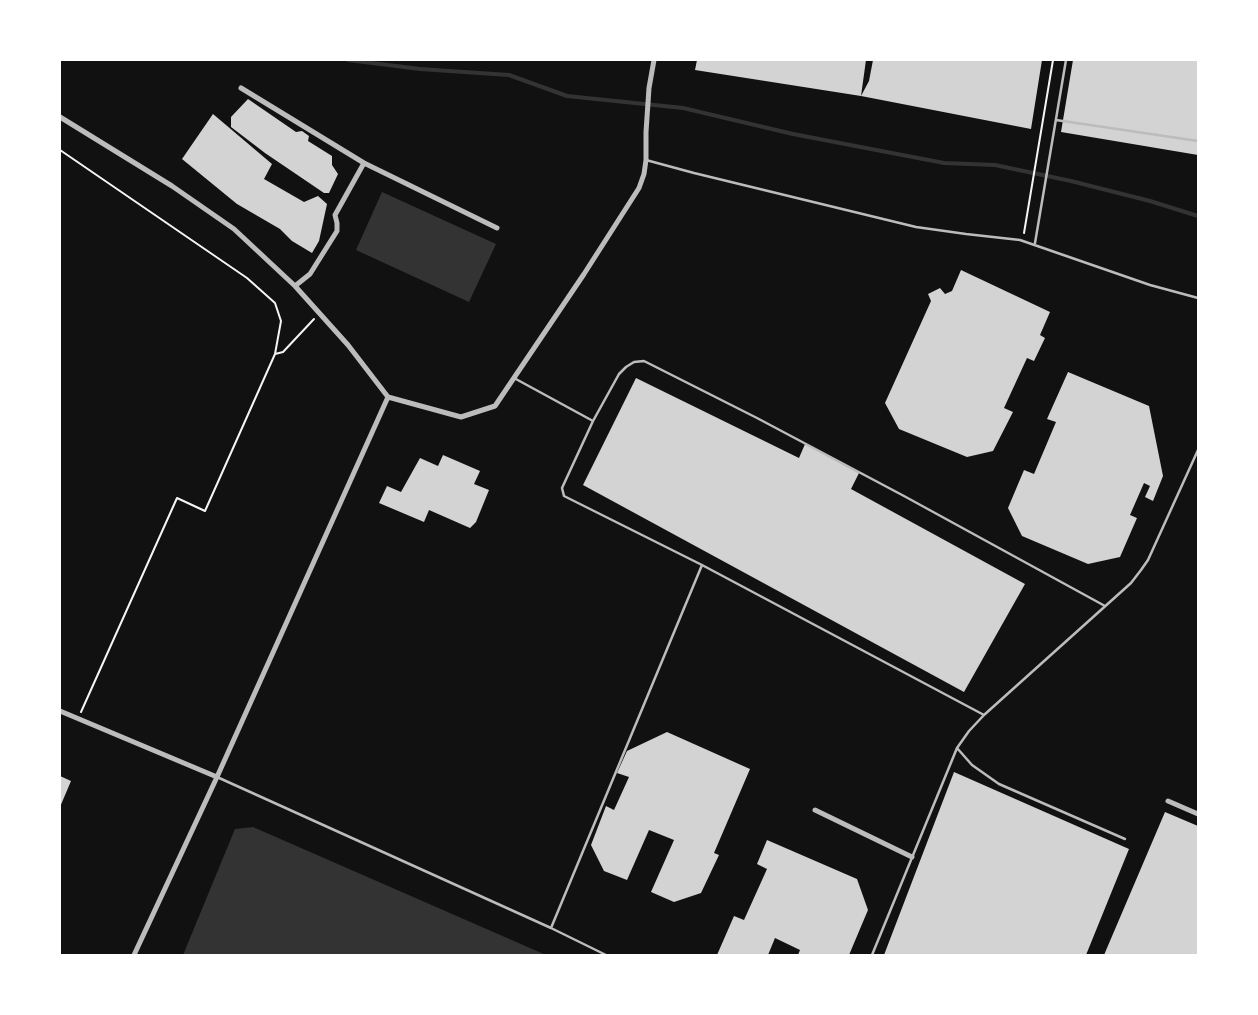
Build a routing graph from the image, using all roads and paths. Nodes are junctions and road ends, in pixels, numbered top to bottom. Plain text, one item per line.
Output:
1 (654, 60) edge
2 (1053, 60) edge
3 (1066, 60) edge
4 (241, 88) dead end
5 (60, 118) edge
6 (1056, 120) junction
7 (1198, 141) edge
8 (60, 150) edge
9 (646, 160) junction
10 (364, 164) junction
11 (497, 228) dead end
12 (1020, 240) junction
13 (1035, 244) junction
14 (295, 286) junction
15 (1198, 298) edge
16 (320, 313) junction
17 (275, 354) junction
18 (512, 378) junction
19 (388, 397) junction
20 (594, 421) junction
21 (1198, 450) edge
22 (702, 565) junction
23 (1105, 606) junction
24 (60, 711) edge
25 (984, 715) junction
26 (78, 718) junction
27 (957, 748) junction
28 (217, 777) junction
29 (1168, 801) dead end
30 (815, 810) dead end
31 (1198, 814) edge
32 (1125, 838) dead end
33 (912, 857) junction
34 (551, 928) junction
35 (134, 955) edge
36 (606, 955) edge
37 (872, 955) edge

1 - 9 street
2 - 12 path
3 - 6 lane
4 - 10 street
5 - 14 street
6 - 7 lane
6 - 13 lane
8 - 17 path
9 - 12 lane
9 - 18 street
10 - 11 street
10 - 14 street
12 - 13 lane
13 - 15 lane
14 - 16 street
16 - 17 path
16 - 19 street
17 - 26 path
18 - 19 street
18 - 20 lane
19 - 28 street
20 - 22 lane
20 - 23 lane
21 - 23 lane
22 - 25 lane
22 - 34 lane
23 - 25 lane
24 - 26 street
25 - 27 lane
26 - 28 street
27 - 32 lane
27 - 33 lane
28 - 34 lane
28 - 35 street
29 - 31 street
30 - 33 street
33 - 37 lane
34 - 36 lane

